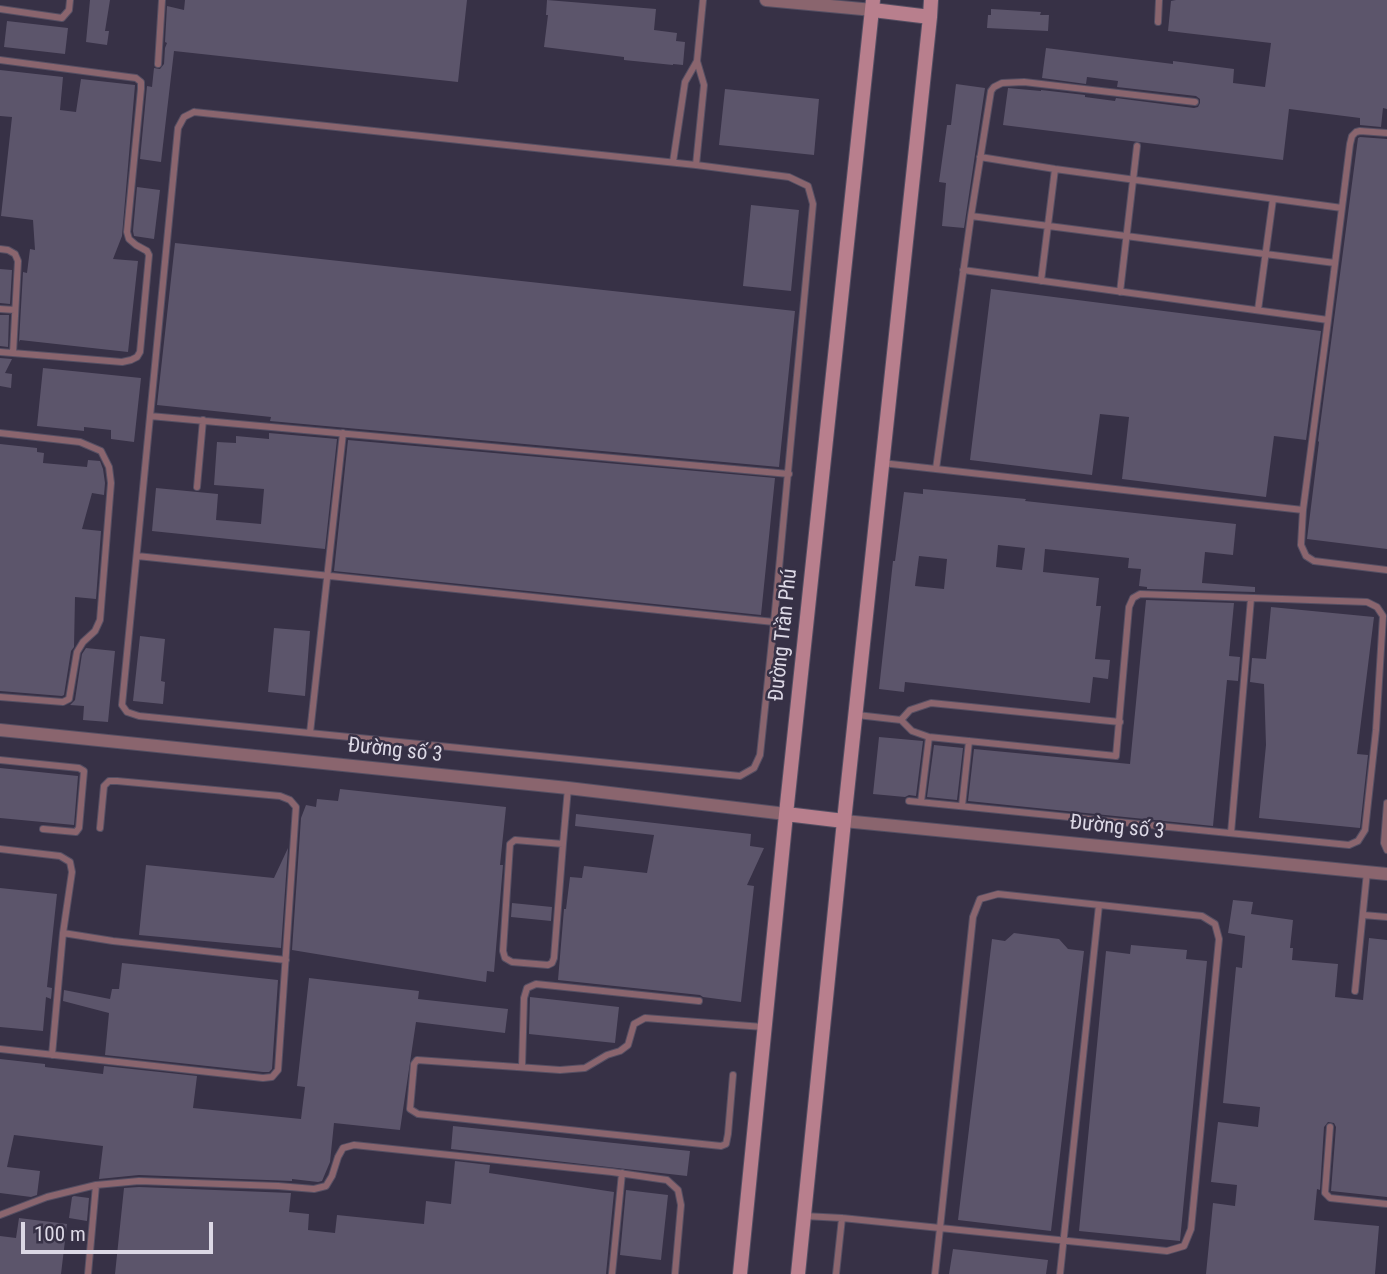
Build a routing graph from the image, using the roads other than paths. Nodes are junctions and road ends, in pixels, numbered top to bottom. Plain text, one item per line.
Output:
1 (70, 0) edge
2 (162, 0) edge
3 (703, 0) edge
4 (766, 0) edge
5 (931, 0) edge
6 (1159, 0) edge
7 (873, 5) edge
8 (0, 9) edge
9 (930, 17) junction
10 (1158, 22) dead end
11 (0, 60) edge
12 (697, 61) junction
13 (158, 64) dead end
14 (1195, 102) dead end
15 (1387, 133) edge
16 (1137, 146) dead end
17 (980, 157) junction
18 (673, 162) junction
19 (696, 165) junction
20 (1055, 169) junction
21 (1133, 180) junction
22 (1273, 199) junction
23 (1342, 208) junction
24 (971, 216) junction
25 (1049, 226) junction
26 (1126, 236) junction
27 (0, 249) edge
28 (1266, 253) junction
29 (1335, 262) junction
30 (963, 270) junction
31 (1041, 281) junction
32 (1120, 292) junction
33 (0, 309) edge
34 (15, 310) junction
35 (1258, 310) junction
36 (1328, 320) junction
37 (0, 352) edge
38 (13, 353) junction
39 (150, 416) junction
40 (203, 420) junction
41 (0, 433) edge
42 (343, 433) junction
43 (882, 463) junction
44 (936, 469) junction
45 (789, 474) junction
46 (197, 488) dead end
47 (1303, 510) junction
48 (137, 556) junction
49 (1387, 570) edge
50 (327, 576) junction
51 (1251, 598) junction
52 (774, 622) junction
53 (0, 697) edge
54 (855, 715) junction
55 (901, 720) junction
56 (1120, 722) junction
57 (0, 730) edge
58 (310, 733) junction
59 (929, 737) junction
60 (970, 741) junction
61 (0, 760) edge
62 (568, 788) junction
63 (909, 801) dead end
64 (922, 802) junction
65 (1387, 803) edge
66 (962, 806) junction
67 (786, 814) junction
68 (844, 821) junction
69 (100, 828) dead end
70 (43, 829) dead end
71 (1231, 833) junction
72 (564, 844) junction
73 (0, 849) edge
74 (1387, 850) edge
75 (1367, 872) junction
76 (1387, 874) edge
77 (1099, 905) junction
78 (1363, 915) junction
79 (1387, 917) edge
80 (63, 933) junction
81 (286, 960) junction
82 (1355, 991) dead end
83 (699, 1001) dead end
84 (765, 1027) junction
85 (0, 1049) edge
86 (52, 1055) junction
87 (522, 1067) junction
88 (733, 1075) dead end
89 (1330, 1127) dead end
90 (622, 1173) junction
91 (96, 1185) junction
92 (1387, 1204) edge
93 (0, 1215) edge
94 (804, 1216) junction
95 (842, 1218) junction
96 (940, 1228) junction
97 (1063, 1241) junction
98 (88, 1274) edge
99 (612, 1274) edge
100 (675, 1274) edge
101 (740, 1274) edge
102 (798, 1274) edge
103 (836, 1274) edge
104 (935, 1274) edge
105 (1060, 1274) edge

1 - 8 lane
2 - 13 lane
3 - 12 lane
4 - 7 street
5 - 9 main road
6 - 10 lane
7 - 9 main road
7 - 67 main road, Đường Trần Phú
9 - 43 main road
11 - 38 lane
12 - 18 lane
12 - 19 lane
14 - 17 lane
15 - 23 lane
16 - 21 lane
17 - 20 lane
17 - 24 lane
18 - 19 lane
18 - 39 lane
19 - 45 lane
20 - 21 lane
20 - 25 lane
21 - 22 lane
21 - 26 lane
22 - 23 lane
22 - 28 lane
23 - 29 lane
24 - 25 lane
24 - 30 lane
25 - 26 lane
25 - 31 lane
26 - 28 lane
26 - 32 lane
27 - 34 lane
28 - 29 lane
28 - 35 lane
29 - 36 lane
30 - 31 lane
30 - 44 lane
31 - 32 lane
32 - 35 lane
33 - 34 lane
34 - 38 lane
35 - 36 lane
36 - 47 lane
37 - 38 lane
39 - 40 lane
39 - 48 lane
40 - 42 lane
40 - 46 lane
41 - 53 lane
42 - 45 lane
42 - 50 lane
43 - 44 lane
43 - 54 main road
44 - 47 lane
45 - 52 lane
47 - 49 lane
48 - 50 lane
48 - 58 lane
50 - 52 lane
50 - 58 lane
51 - 56 lane
51 - 71 lane
51 - 71 lane
52 - 58 lane
54 - 55 lane
54 - 68 main road
55 - 56 lane
55 - 59 lane
56 - 60 lane
57 - 62 street, Đường số 3
59 - 60 lane
59 - 64 lane
60 - 66 lane
61 - 70 lane
62 - 67 street, Đường số 3
62 - 72 lane
63 - 64 lane
64 - 66 lane
65 - 74 lane
66 - 71 lane
67 - 68 main road
67 - 84 main road, Đường Trần Phú
68 - 75 street, Đường số 3
68 - 94 main road
69 - 81 lane
72 - 72 lane
73 - 80 lane
75 - 76 street, Đường số 3
75 - 78 lane
77 - 96 lane
77 - 97 lane
77 - 97 lane
78 - 79 lane
78 - 82 lane
80 - 81 lane
80 - 86 lane
81 - 86 lane
83 - 87 lane
84 - 87 lane
84 - 101 main road, Đường Trần Phú
85 - 86 lane
87 - 88 lane
89 - 92 lane
90 - 91 lane
90 - 99 lane
90 - 100 lane
91 - 93 lane
91 - 98 lane
94 - 95 lane
94 - 102 main road
95 - 96 lane
95 - 103 lane
96 - 97 lane
96 - 104 lane
97 - 105 lane

